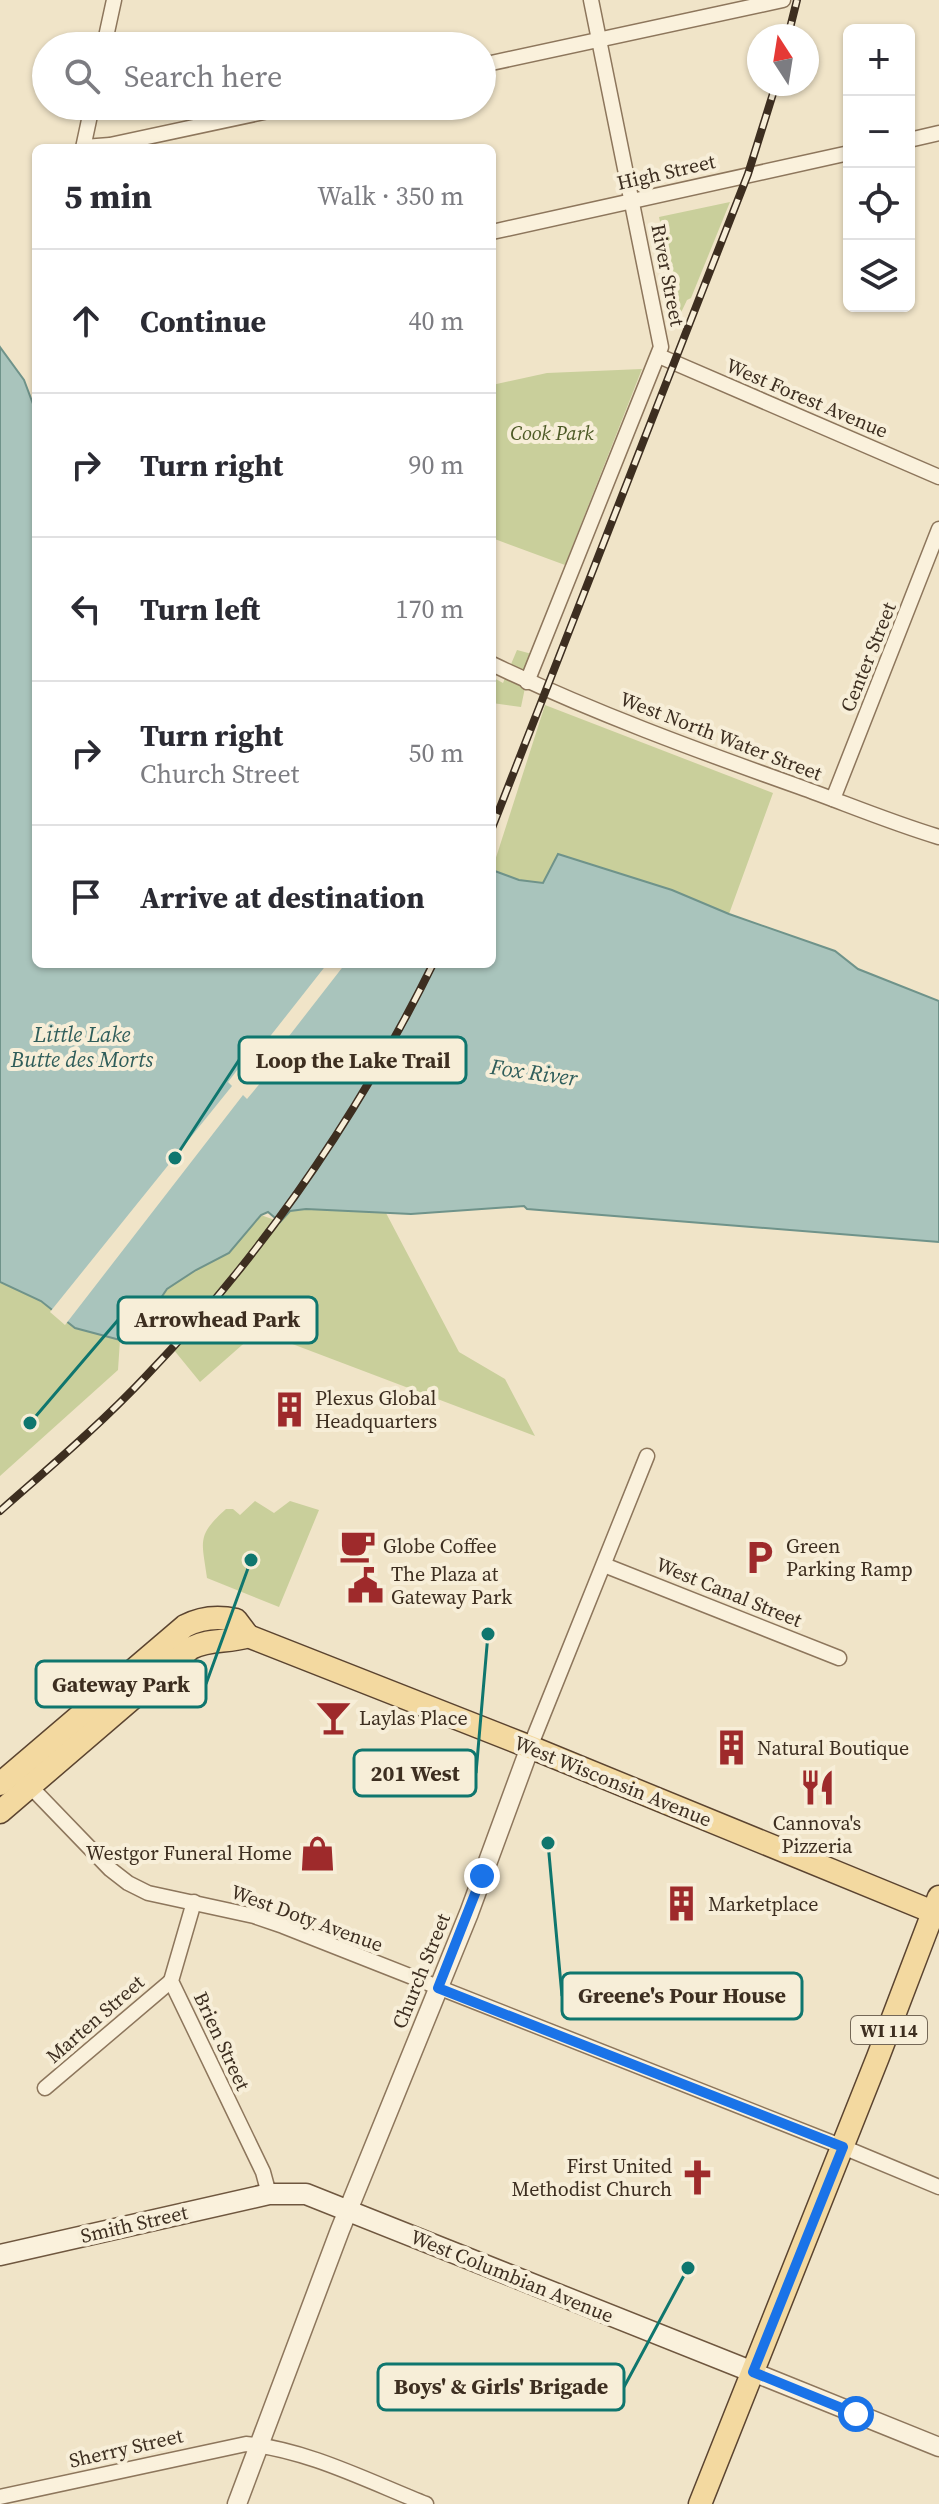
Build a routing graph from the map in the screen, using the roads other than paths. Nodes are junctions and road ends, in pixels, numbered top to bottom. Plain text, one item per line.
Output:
1 (114, 0) edge
2 (591, 0) edge
3 (783, 0) edge
4 (107, 32) edge
5 (598, 41) junction
6 (496, 62) edge
7 (89, 120) edge
8 (227, 120) edge
9 (939, 133) edge
10 (915, 139) edge
11 (85, 144) edge
12 (115, 144) edge
13 (843, 154) edge
14 (632, 201) junction
15 (496, 231) edge
16 (659, 356) junction
17 (939, 477) edge
18 (939, 529) edge
19 (496, 666) edge
20 (527, 682) junction
21 (833, 799) junction
22 (939, 837) edge
23 (647, 1456) dead end
24 (604, 1565) junction
25 (839, 1658) dead end
26 (530, 1747) junction
27 (15, 1780) edge
28 (0, 1812) edge
29 (194, 1902) junction
30 (937, 1908) edge
31 (171, 1981) junction
32 (438, 1988) junction
33 (45, 2088) dead end
34 (843, 2147) junction
35 (939, 2187) edge
36 (269, 2194) junction
37 (348, 2210) junction
38 (0, 2255) edge
39 (753, 2372) junction
40 (261, 2445) junction
41 (939, 2447) edge
42 (0, 2497) edge
43 (237, 2504) edge
44 (426, 2504) edge
45 (700, 2504) edge

1 - 4 street
2 - 5 street, River Street
3 - 5 street
5 - 6 street
5 - 14 street, River Street
7 - 11 street
8 - 12 street
9 - 10 street
13 - 14 street, High Street
14 - 15 street, High Street
14 - 16 street, River Street
16 - 17 street, West Forest Avenue
16 - 20 street, River Street
18 - 21 street, Center Street
19 - 20 street, West North Water Street
20 - 21 street, West North Water Street
21 - 22 street, West North Water Street
23 - 24 street, Church Street
24 - 25 street, West Canal Street
24 - 26 street, Church Street
26 - 27 main road, West Wisconsin Avenue
26 - 30 main road, West Wisconsin Avenue
26 - 32 street, Church Street
27 - 28 main road
27 - 29 street, West Doty Avenue
29 - 31 street, Brien Street
29 - 32 street, West Doty Avenue
30 - 34 main road, WI 114
31 - 33 street, Marten Street
31 - 36 street, Brien Street
32 - 34 street, West Doty Avenue
32 - 37 street, Church Street
34 - 35 street, West Doty Avenue
34 - 39 main road, WI 114
36 - 37 main road, West Columbian Avenue
36 - 38 main road, Smith Street
37 - 39 main road, West Columbian Avenue
37 - 40 street, Church Street
39 - 41 street
39 - 45 main road, WI 114
40 - 42 street, Sherry Street
40 - 43 street, Church Street
40 - 44 street, Sherry Street

